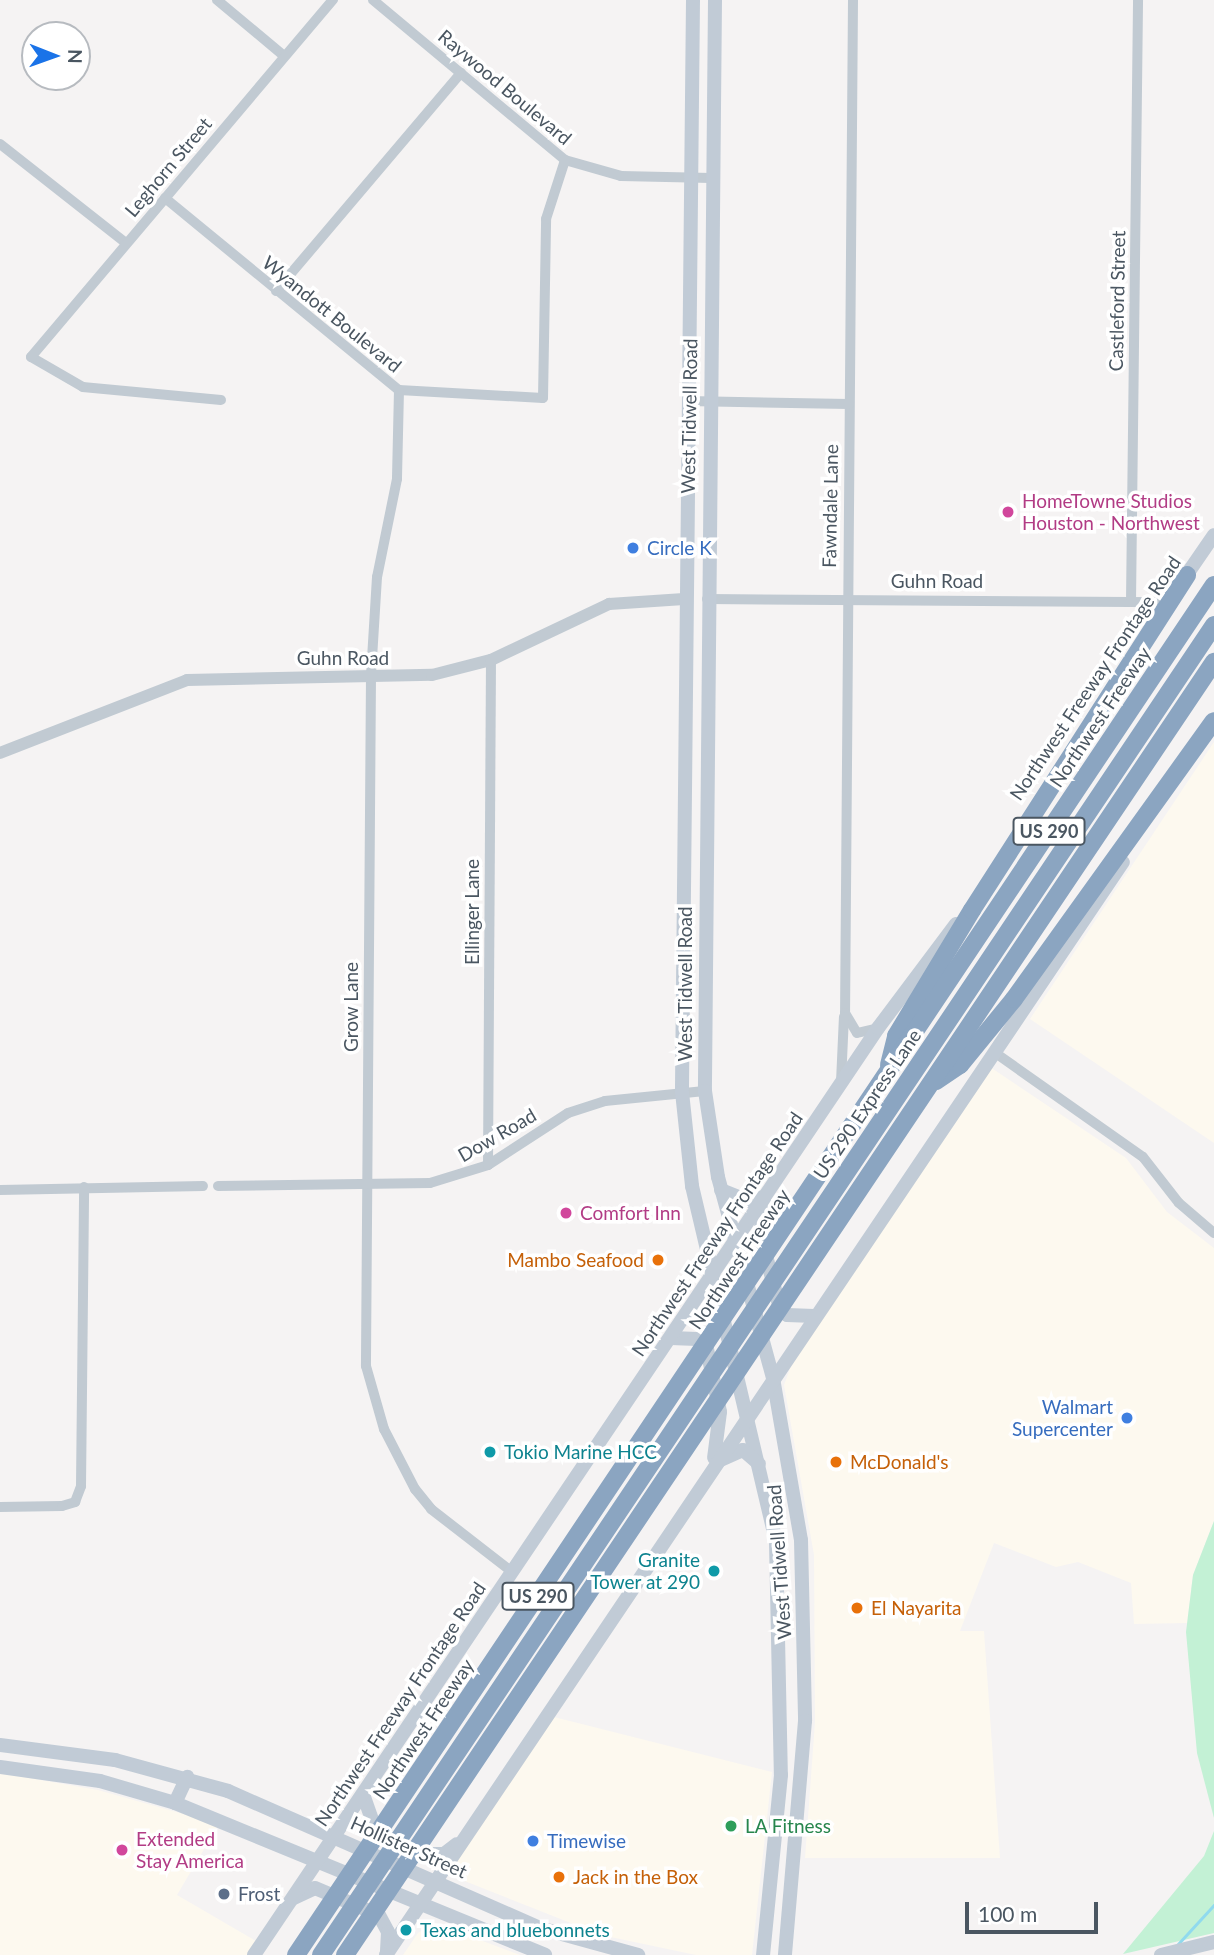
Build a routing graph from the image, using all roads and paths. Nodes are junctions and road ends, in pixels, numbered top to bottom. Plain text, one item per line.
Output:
1 (217, 0) edge
2 (333, 0) edge
3 (373, 0) edge
4 (694, 0) edge
5 (715, 0) edge
6 (853, 0) edge
7 (1138, 0) edge
8 (692, 35) junction
9 (715, 37) junction
10 (283, 55) junction
11 (461, 73) junction
12 (0, 144) edge
13 (565, 160) junction
14 (689, 178) junction
15 (711, 178) junction
16 (165, 198) junction
17 (126, 243) junction
18 (688, 288) junction
19 (710, 288) junction
20 (276, 291) junction
21 (399, 390) junction
22 (221, 400) dead end
23 (687, 401) junction
24 (709, 401) junction
25 (849, 404) junction
26 (1214, 535) edge
27 (1187, 575) junction
28 (1214, 584) edge
29 (707, 598) junction
30 (684, 599) junction
31 (846, 600) junction
32 (1131, 602) junction
33 (1167, 603) junction
34 (1214, 625) edge
35 (491, 660) junction
36 (1214, 662) edge
37 (371, 676) junction
38 (1214, 722) edge
39 (0, 753) edge
40 (684, 763) junction
41 (706, 764) junction
42 (683, 930) junction
43 (704, 931) junction
44 (845, 1013) junction
45 (878, 1028) junction
46 (993, 1052) junction
47 (885, 1078) junction
48 (841, 1083) junction
49 (930, 1084) junction
50 (705, 1091) junction
51 (682, 1092) junction
52 (488, 1165) junction
53 (203, 1186) dead end
54 (218, 1186) dead end
55 (368, 1186) junction
56 (83, 1187) junction
57 (721, 1189) junction
58 (0, 1190) edge
59 (764, 1197) junction
60 (1214, 1233) edge
61 (735, 1243) junction
62 (714, 1276) junction
63 (814, 1316) junction
64 (671, 1338) junction
65 (773, 1378) junction
66 (747, 1411) junction
67 (714, 1463) junction
68 (764, 1471) junction
69 (0, 1507) edge
70 (801, 1540) junction
71 (776, 1542) junction
72 (512, 1571) junction
73 (0, 1745) edge
74 (0, 1767) edge
75 (187, 1777) junction
76 (363, 1794) junction
77 (175, 1802) junction
78 (335, 1835) junction
79 (465, 1838) junction
80 (319, 1860) junction
81 (437, 1881) junction
82 (291, 1900) junction
83 (419, 1908) junction
84 (1212, 1942) edge
85 (350, 1948) edge
86 (254, 1955) edge
87 (296, 1955) edge
88 (321, 1955) edge
89 (386, 1955) edge
90 (545, 1955) edge
91 (638, 1955) edge
92 (762, 1955) edge
93 (785, 1955) edge
94 (1161, 1955) edge

1 - 10 street
2 - 10 street, Leghorn Street
3 - 11 street, Raywood Boulevard
4 - 8 main road, West Tidwell Road
5 - 9 main road, West Tidwell Road
6 - 25 street, Fawndale Lane
7 - 32 street, Castleford Street
8 - 9 main road
8 - 14 main road, West Tidwell Road
9 - 15 main road, West Tidwell Road
10 - 16 street, Leghorn Street
11 - 13 street, Raywood Boulevard
11 - 20 street
12 - 17 street
13 - 14 street, Raywood Boulevard
13 - 21 street, Wyandott Boulevard
14 - 15 street, Raywood Boulevard
14 - 18 main road, West Tidwell Road
15 - 19 main road, West Tidwell Road
16 - 17 street, Leghorn Street
16 - 20 street, Wyandott Boulevard
17 - 22 street, Leghorn Street
18 - 19 main road
18 - 23 main road, West Tidwell Road
19 - 24 main road, West Tidwell Road
20 - 21 street, Wyandott Boulevard
21 - 37 street, Grow Lane
23 - 24 street
23 - 30 main road, West Tidwell Road
24 - 25 street
24 - 29 main road, West Tidwell Road
25 - 31 street, Fawndale Lane
26 - 27 main road, Northwest Freeway Frontage Road
27 - 33 main road, Northwest Freeway Frontage Road
27 - 47 highway
28 - 47 highway, Northwest Freeway / US 290
29 - 31 street, Guhn Road
29 - 41 main road, West Tidwell Road
30 - 35 street, Guhn Road
30 - 40 main road, West Tidwell Road
31 - 32 street, Guhn Road
31 - 44 street, Fawndale Lane
32 - 33 street, Guhn Road
33 - 45 main road, Northwest Freeway Frontage Road
34 - 88 highway, US 290 Express Lane
35 - 37 street, Guhn Road
35 - 52 street, Ellinger Lane
36 - 49 highway, US 290
37 - 39 street, Guhn Road
37 - 55 street, Grow Lane
38 - 46 main road
38 - 49 highway
40 - 41 main road
40 - 42 main road, West Tidwell Road
41 - 43 main road, West Tidwell Road
42 - 43 main road
42 - 51 main road, West Tidwell Road
43 - 50 main road, West Tidwell Road
44 - 45 street
44 - 48 street, Fawndale Lane
45 - 48 main road, Northwest Freeway Frontage Road
46 - 60 street
46 - 63 main road
47 - 87 highway, Northwest Freeway / US 290
48 - 59 main road, Northwest Freeway Frontage Road
49 - 85 highway, US 290
50 - 51 street, Dow Road
50 - 57 main road, West Tidwell Road
51 - 52 street, Dow Road
51 - 62 main road, West Tidwell Road
52 - 55 street, Dow Road
53 - 56 street
54 - 55 street, Dow Road
55 - 72 street, Grow Lane
56 - 58 street
56 - 69 street
57 - 59 main road
57 - 61 main road, West Tidwell Road
59 - 61 main road, Northwest Freeway Frontage Road
59 - 63 main road
61 - 62 main road, Northwest Freeway Frontage Road
61 - 65 main road, West Tidwell Road
62 - 64 main road, Northwest Freeway Frontage Road
62 - 66 main road, West Tidwell Road
63 - 65 main road
64 - 67 main road
64 - 72 main road, Northwest Freeway Frontage Road
65 - 66 main road
65 - 70 main road, West Tidwell Road
66 - 67 main road
66 - 68 main road, West Tidwell Road
67 - 68 main road
67 - 79 main road
68 - 71 main road, West Tidwell Road
70 - 71 main road
70 - 93 main road, West Tidwell Road
71 - 92 main road, West Tidwell Road
72 - 76 main road, Northwest Freeway Frontage Road
73 - 75 main road, Hollister Street
74 - 77 main road
75 - 77 main road
75 - 78 main road, Hollister Street
76 - 78 main road, Northwest Freeway Frontage Road
76 - 79 main road
77 - 80 main road
78 - 80 main road, Northwest Freeway Frontage Road
78 - 81 main road, Hollister Street
79 - 81 main road
80 - 82 main road, Northwest Freeway Frontage Road
80 - 83 main road
81 - 83 main road
81 - 91 main road, Hollister Street
82 - 86 main road, Northwest Freeway Frontage Road
82 - 89 main road
83 - 89 main road
83 - 90 main road
84 - 94 main road

